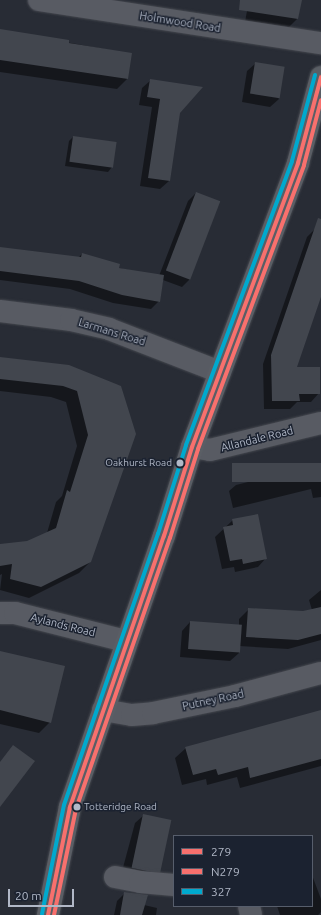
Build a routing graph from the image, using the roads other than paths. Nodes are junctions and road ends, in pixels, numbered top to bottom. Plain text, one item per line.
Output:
1 (39, 0) edge
2 (321, 43) edge
3 (321, 77) edge
4 (0, 311) edge
5 (220, 372) junction
6 (321, 423) edge
7 (192, 447) junction
8 (0, 613) edge
9 (126, 641) junction
10 (321, 673) edge
11 (103, 710) junction
12 (115, 877) dead end
13 (173, 885) edge
14 (48, 915) edge

1 - 2 street, Holmwood Road
3 - 5 main road
4 - 5 street, Larmans Road
5 - 7 main road
6 - 7 street, Allandale Road
7 - 9 main road
8 - 9 street, Aylands Road
9 - 11 main road
10 - 11 street, Putney Road
11 - 14 main road
12 - 13 street

